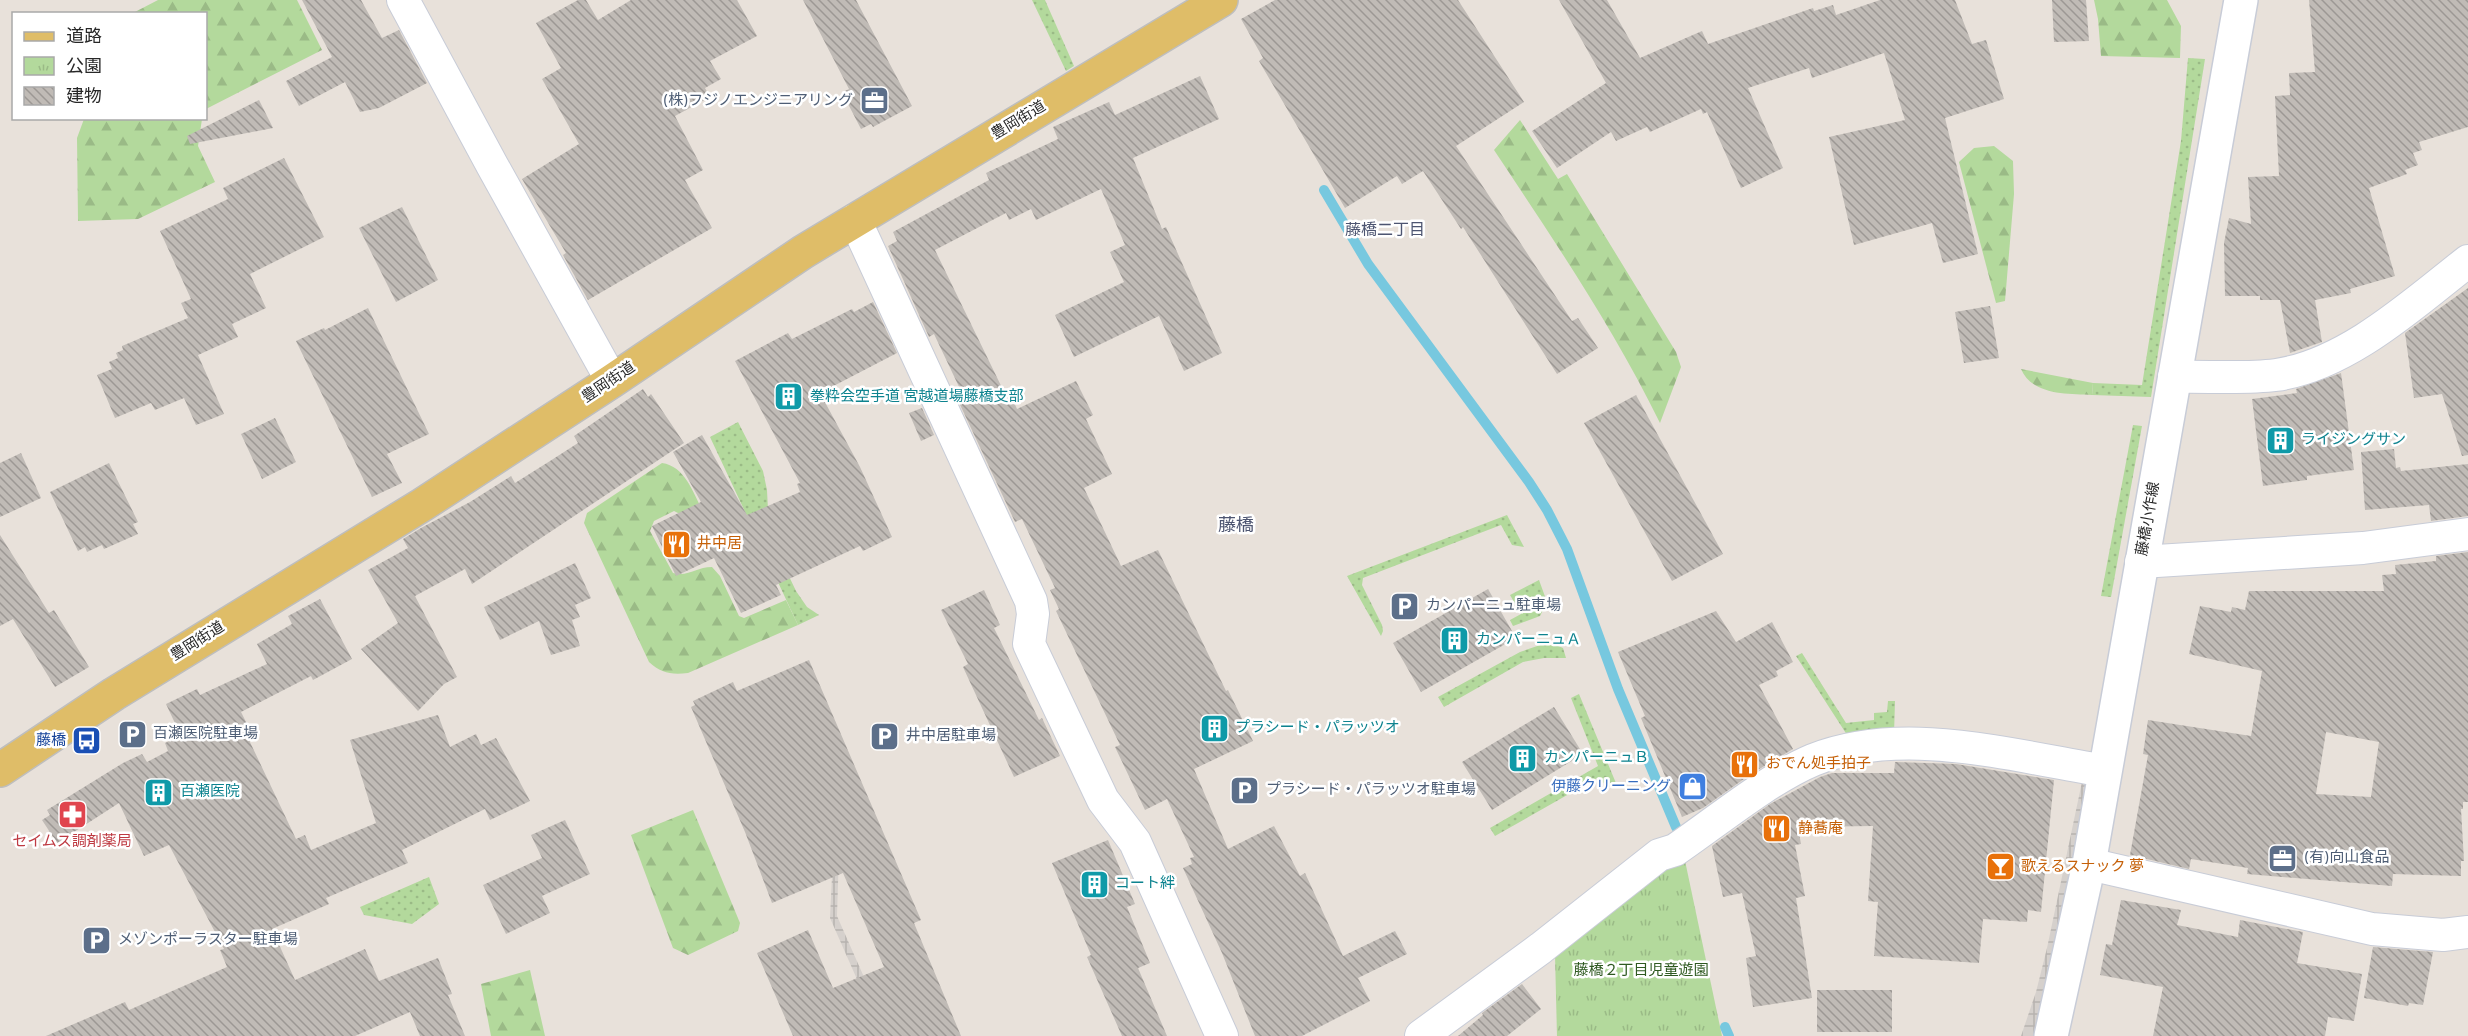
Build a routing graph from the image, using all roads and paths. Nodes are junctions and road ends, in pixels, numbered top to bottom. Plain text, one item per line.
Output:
1 (403, 0) edge
2 (1221, 0) edge
3 (2241, 0) edge
4 (855, 220) junction
5 (2468, 261) edge
6 (2174, 377) junction
7 (612, 381) junction
8 (2468, 534) edge
9 (2141, 562) junction
10 (0, 770) edge
11 (2105, 771) junction
12 (2089, 864) junction
13 (2468, 932) edge
14 (1222, 1036) edge
15 (1421, 1036) edge
16 (2051, 1036) edge

1 - 7 street
2 - 4 main road, 豊岡街道
3 - 6 main road, 藤橋小作線
4 - 7 main road, 豊岡街道
4 - 14 street
5 - 6 street
6 - 9 main road, 藤橋小作線
7 - 10 main road, 豊岡街道
8 - 9 street
9 - 11 main road, 藤橋小作線
11 - 12 main road, 藤橋小作線
11 - 15 street
12 - 13 street
12 - 16 main road, 藤橋小作線

